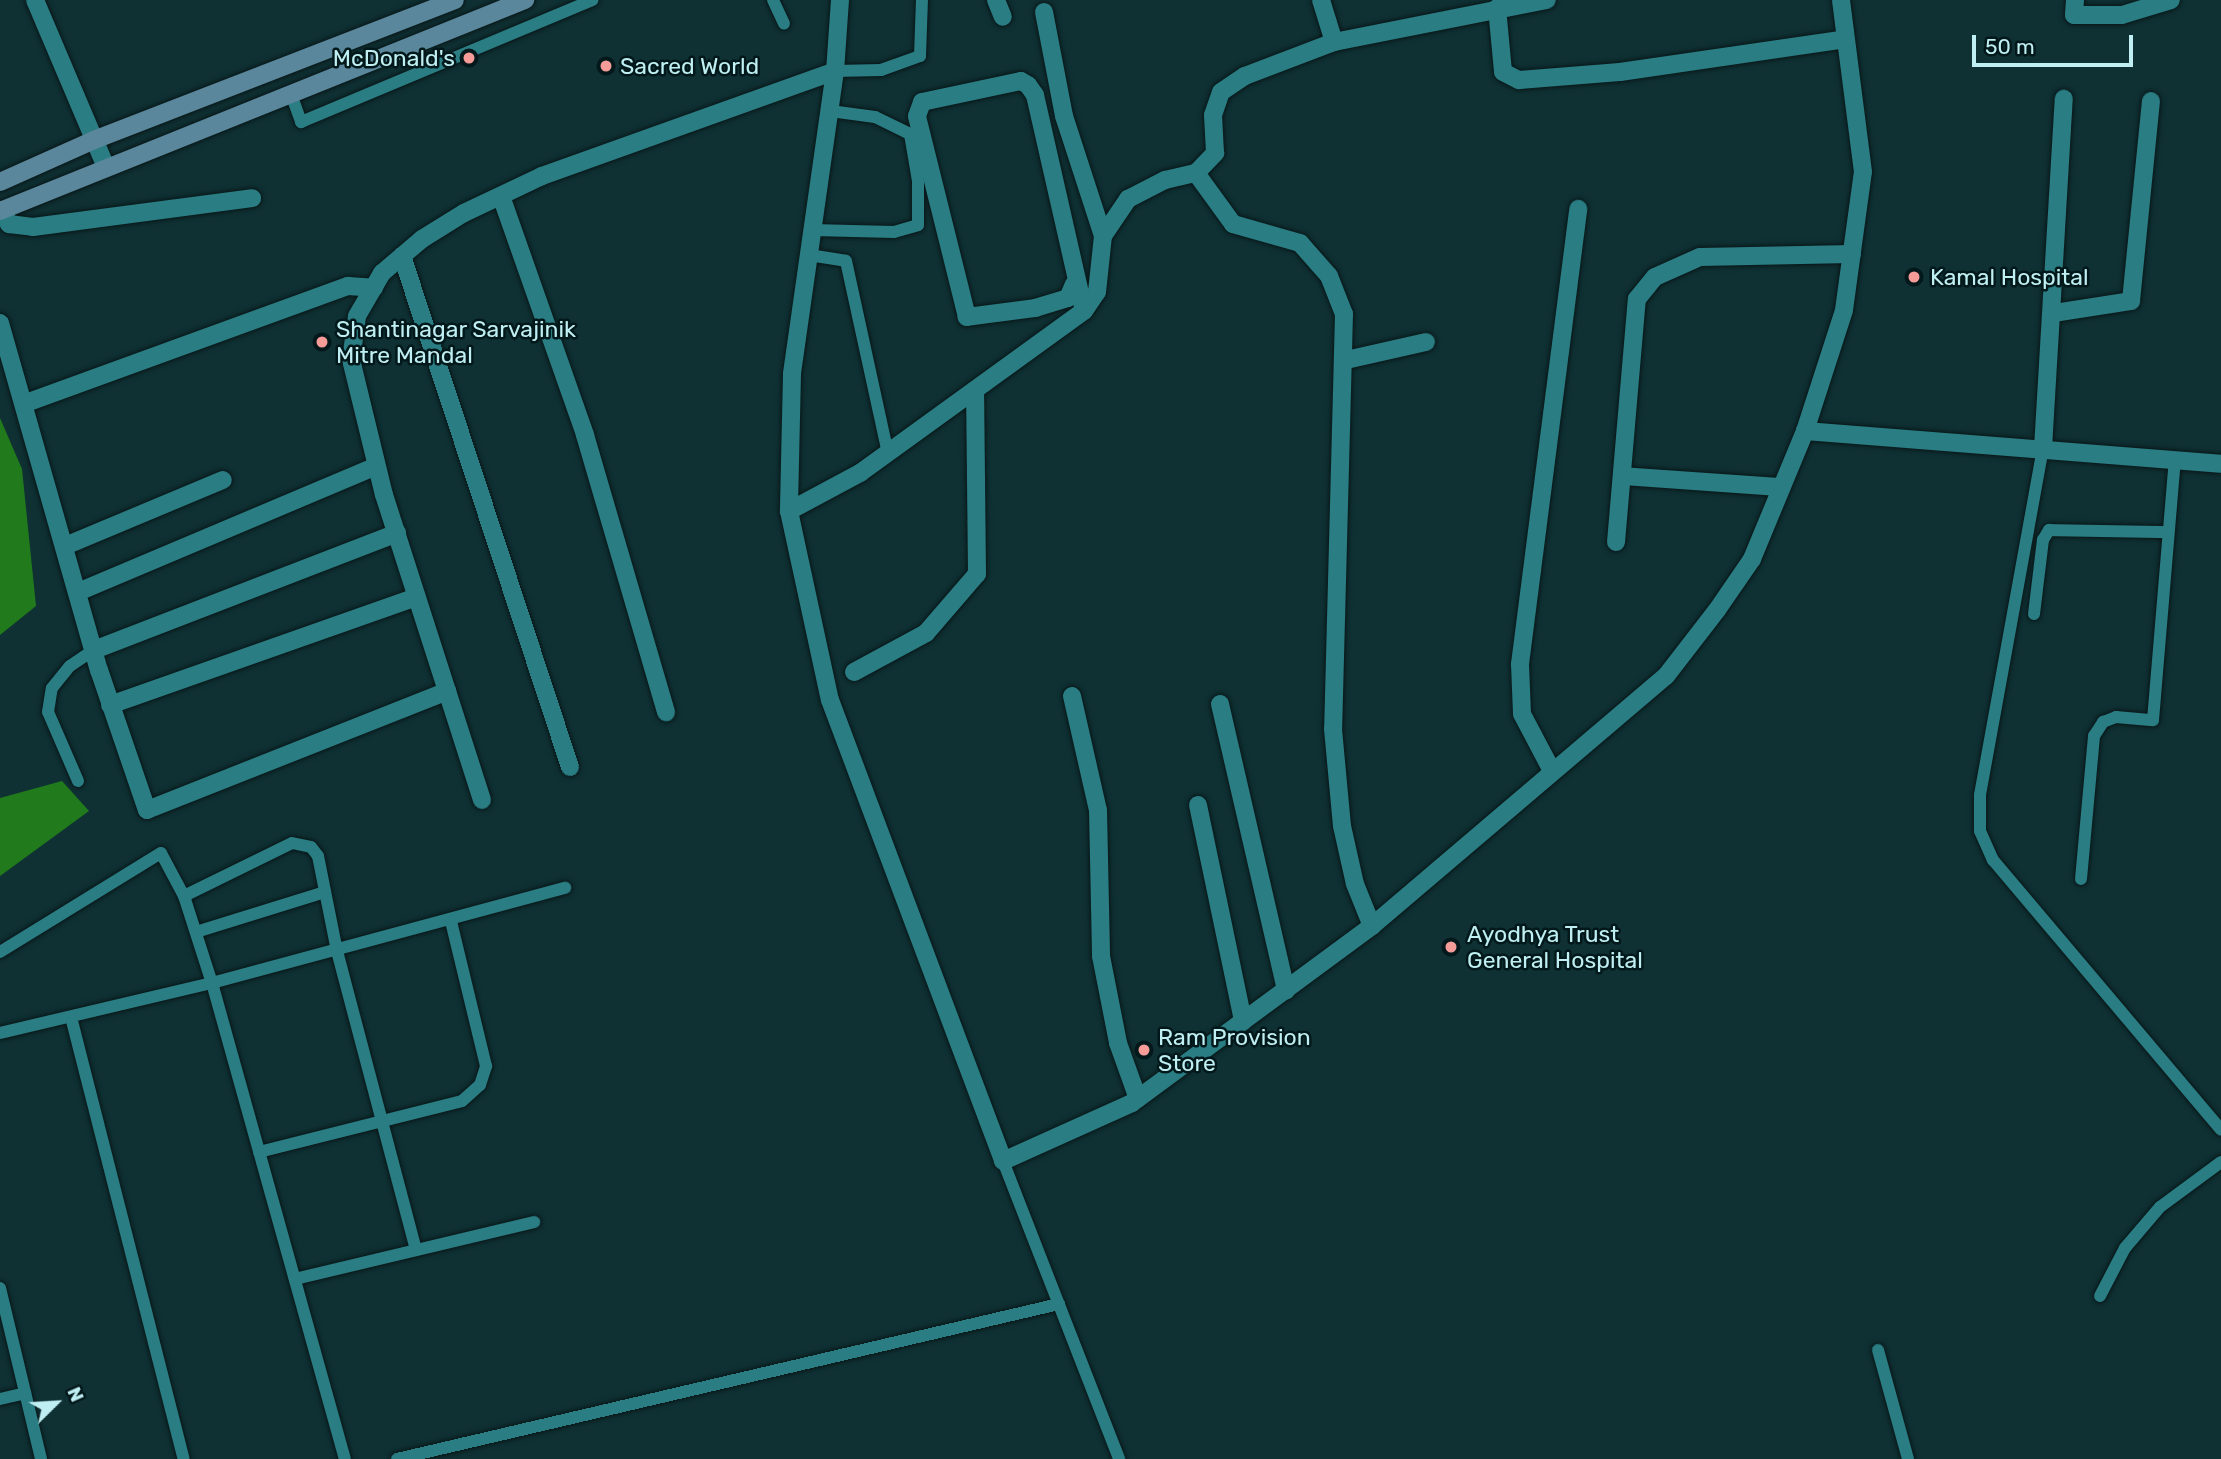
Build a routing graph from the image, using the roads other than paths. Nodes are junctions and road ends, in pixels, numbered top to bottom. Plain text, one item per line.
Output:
1 (35, 0) edge
2 (525, 0) edge
3 (593, 0) edge
4 (773, 0) edge
5 (840, 0) edge
6 (922, 0) edge
7 (1321, 0) edge
8 (1546, 0) edge
9 (1841, 0) edge
10 (2075, 0) edge
11 (2171, 0) edge
12 (451, 1) edge
13 (1497, 8) junction
14 (1044, 12) dead end
15 (784, 24) dead end
16 (461, 28) junction
17 (1846, 39) junction
18 (1334, 42) junction
19 (398, 52) junction
20 (835, 71) junction
21 (407, 75) junction
22 (291, 94) junction
23 (2064, 99) dead end
24 (2151, 101) dead end
25 (830, 111) junction
26 (94, 140) junction
27 (105, 165) junction
28 (1196, 173) junction
29 (0, 182) edge
30 (501, 196) junction
31 (252, 198) dead end
32 (1578, 209) dead end
33 (1, 211) edge
34 (813, 230) junction
35 (1103, 236) junction
36 (1852, 254) junction
37 (809, 255) junction
38 (402, 256) junction
39 (1074, 284) junction
40 (374, 288) junction
41 (1084, 312) junction
42 (2053, 313) junction
43 (0, 323) edge
44 (1426, 342) dead end
45 (1346, 360) junction
46 (975, 390) junction
47 (26, 404) junction
48 (1805, 431) junction
49 (2043, 449) junction
50 (888, 453) junction
51 (2175, 458) junction
52 (2221, 464) edge
53 (377, 466) junction
54 (1622, 476) junction
55 (223, 480) dead end
56 (1782, 487) junction
57 (789, 511) junction
58 (2168, 532) junction
59 (397, 533) junction
60 (1616, 542) dead end
61 (65, 546) junction
62 (78, 592) junction
63 (417, 597) junction
64 (2034, 614) dead end
65 (94, 650) junction
66 (854, 672) dead end
67 (447, 691) junction
68 (1072, 696) dead end
69 (1220, 704) dead end
70 (110, 705) junction
71 (666, 712) dead end
72 (570, 768) dead end
73 (1551, 769) junction
74 (78, 781) dead end
75 (482, 800) dead end
76 (1198, 804) dead end
77 (2081, 879) dead end
78 (565, 888) dead end
79 (325, 892) junction
80 (184, 896) junction
81 (451, 921) junction
82 (1372, 926) junction
83 (196, 932) junction
84 (337, 951) junction
85 (0, 952) edge
86 (212, 983) junction
87 (1286, 990) junction
88 (71, 1017) junction
89 (1243, 1021) junction
90 (0, 1033) edge
91 (1138, 1099) junction
92 (382, 1121) junction
93 (2221, 1130) edge
94 (259, 1152) junction
95 (1003, 1161) junction
96 (2221, 1162) edge
97 (534, 1222) dead end
98 (416, 1249) junction
99 (295, 1279) junction
100 (0, 1288) edge
101 (2100, 1296) dead end
102 (1059, 1304) junction
103 (1878, 1350) dead end
104 (25, 1393) junction
105 (0, 1399) edge
106 (41, 1459) edge
107 (184, 1459) edge
108 (345, 1459) edge
109 (397, 1459) edge
110 (1119, 1459) edge
111 (1908, 1459) edge

1 - 26 street
2 - 16 main road
3 - 21 lane
4 - 15 lane
5 - 20 street
6 - 20 lane
7 - 18 street
8 - 13 street
9 - 17 street
10 - 11 street
12 - 16 street
12 - 26 main road
13 - 17 street
13 - 18 street
14 - 35 street
16 - 19 main road
17 - 36 street
18 - 28 street
19 - 21 lane
19 - 22 main road
20 - 25 street
20 - 30 street
21 - 22 lane
22 - 27 main road
23 - 42 street
24 - 42 street
25 - 34 street
25 - 34 lane
26 - 27 street
26 - 29 main road
27 - 33 main road
28 - 35 street
28 - 45 street
30 - 38 street
30 - 71 street
31 - 33 street
32 - 73 street
34 - 37 street
35 - 41 street
36 - 48 street
36 - 54 street
37 - 50 lane
37 - 57 street
38 - 40 street
38 - 72 street
39 - 39 street
39 - 41 street
40 - 47 street
40 - 53 street
41 - 46 street
42 - 49 street
43 - 47 street
44 - 45 street
45 - 82 street
46 - 50 street
46 - 66 street
47 - 61 street
48 - 49 street
48 - 56 street
49 - 51 street
49 - 93 lane
50 - 57 street
51 - 52 street
51 - 58 lane
53 - 59 street
53 - 62 street
54 - 56 street
54 - 60 street
55 - 61 street
56 - 73 street
57 - 95 street
58 - 64 lane
58 - 77 lane
59 - 63 street
59 - 65 street
61 - 62 street
62 - 65 street
63 - 67 street
63 - 70 street
65 - 70 street
65 - 74 lane
67 - 70 street
67 - 75 street
68 - 91 street
69 - 87 street
73 - 82 street
76 - 89 street
78 - 81 lane
79 - 80 lane
79 - 83 lane
79 - 84 lane
80 - 83 lane
80 - 85 lane
81 - 84 lane
81 - 92 lane
82 - 87 street
83 - 86 lane
84 - 86 lane
84 - 92 lane
86 - 88 lane
86 - 94 lane
87 - 89 street
88 - 90 lane
88 - 107 lane
89 - 91 street
91 - 95 street
92 - 94 lane
92 - 98 lane
94 - 99 lane
95 - 102 lane
96 - 101 lane
97 - 98 lane
98 - 99 lane
99 - 108 lane
100 - 104 lane
102 - 109 lane
102 - 110 lane
103 - 111 lane
104 - 105 lane
104 - 106 lane

